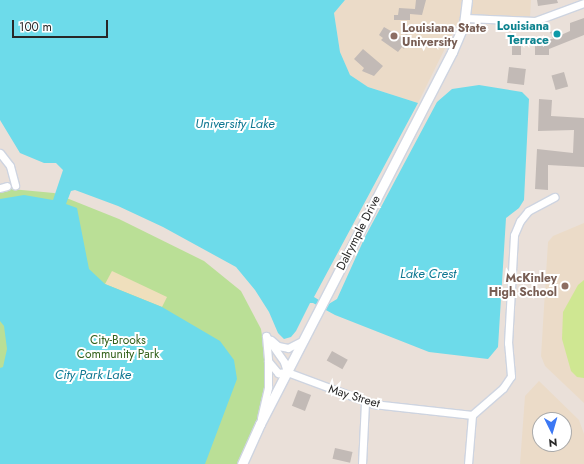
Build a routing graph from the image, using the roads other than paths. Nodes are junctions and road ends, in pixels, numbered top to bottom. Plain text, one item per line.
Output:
1 (467, 0) edge
2 (584, 3) edge
3 (466, 18) junction
4 (0, 153) edge
5 (14, 185) dead end
6 (554, 197) dead end
7 (269, 339) junction
8 (304, 340) junction
9 (267, 357) junction
10 (287, 372) junction
11 (365, 402) junction
12 (472, 415) junction
13 (260, 424) junction
14 (242, 464) edge
15 (362, 464) edge
16 (468, 464) edge

1 - 3 street, Dalrymple Drive
2 - 3 street
3 - 8 street, Dalrymple Drive
4 - 5 street
6 - 12 street
7 - 8 street
7 - 9 street
7 - 10 street
8 - 10 street, Dalrymple Drive
9 - 10 street, May Street
9 - 13 street
10 - 11 street, May Street
10 - 13 street, Dalrymple Drive
11 - 12 street, May Street
11 - 15 street
12 - 16 street
13 - 14 street, Dalrymple Drive

